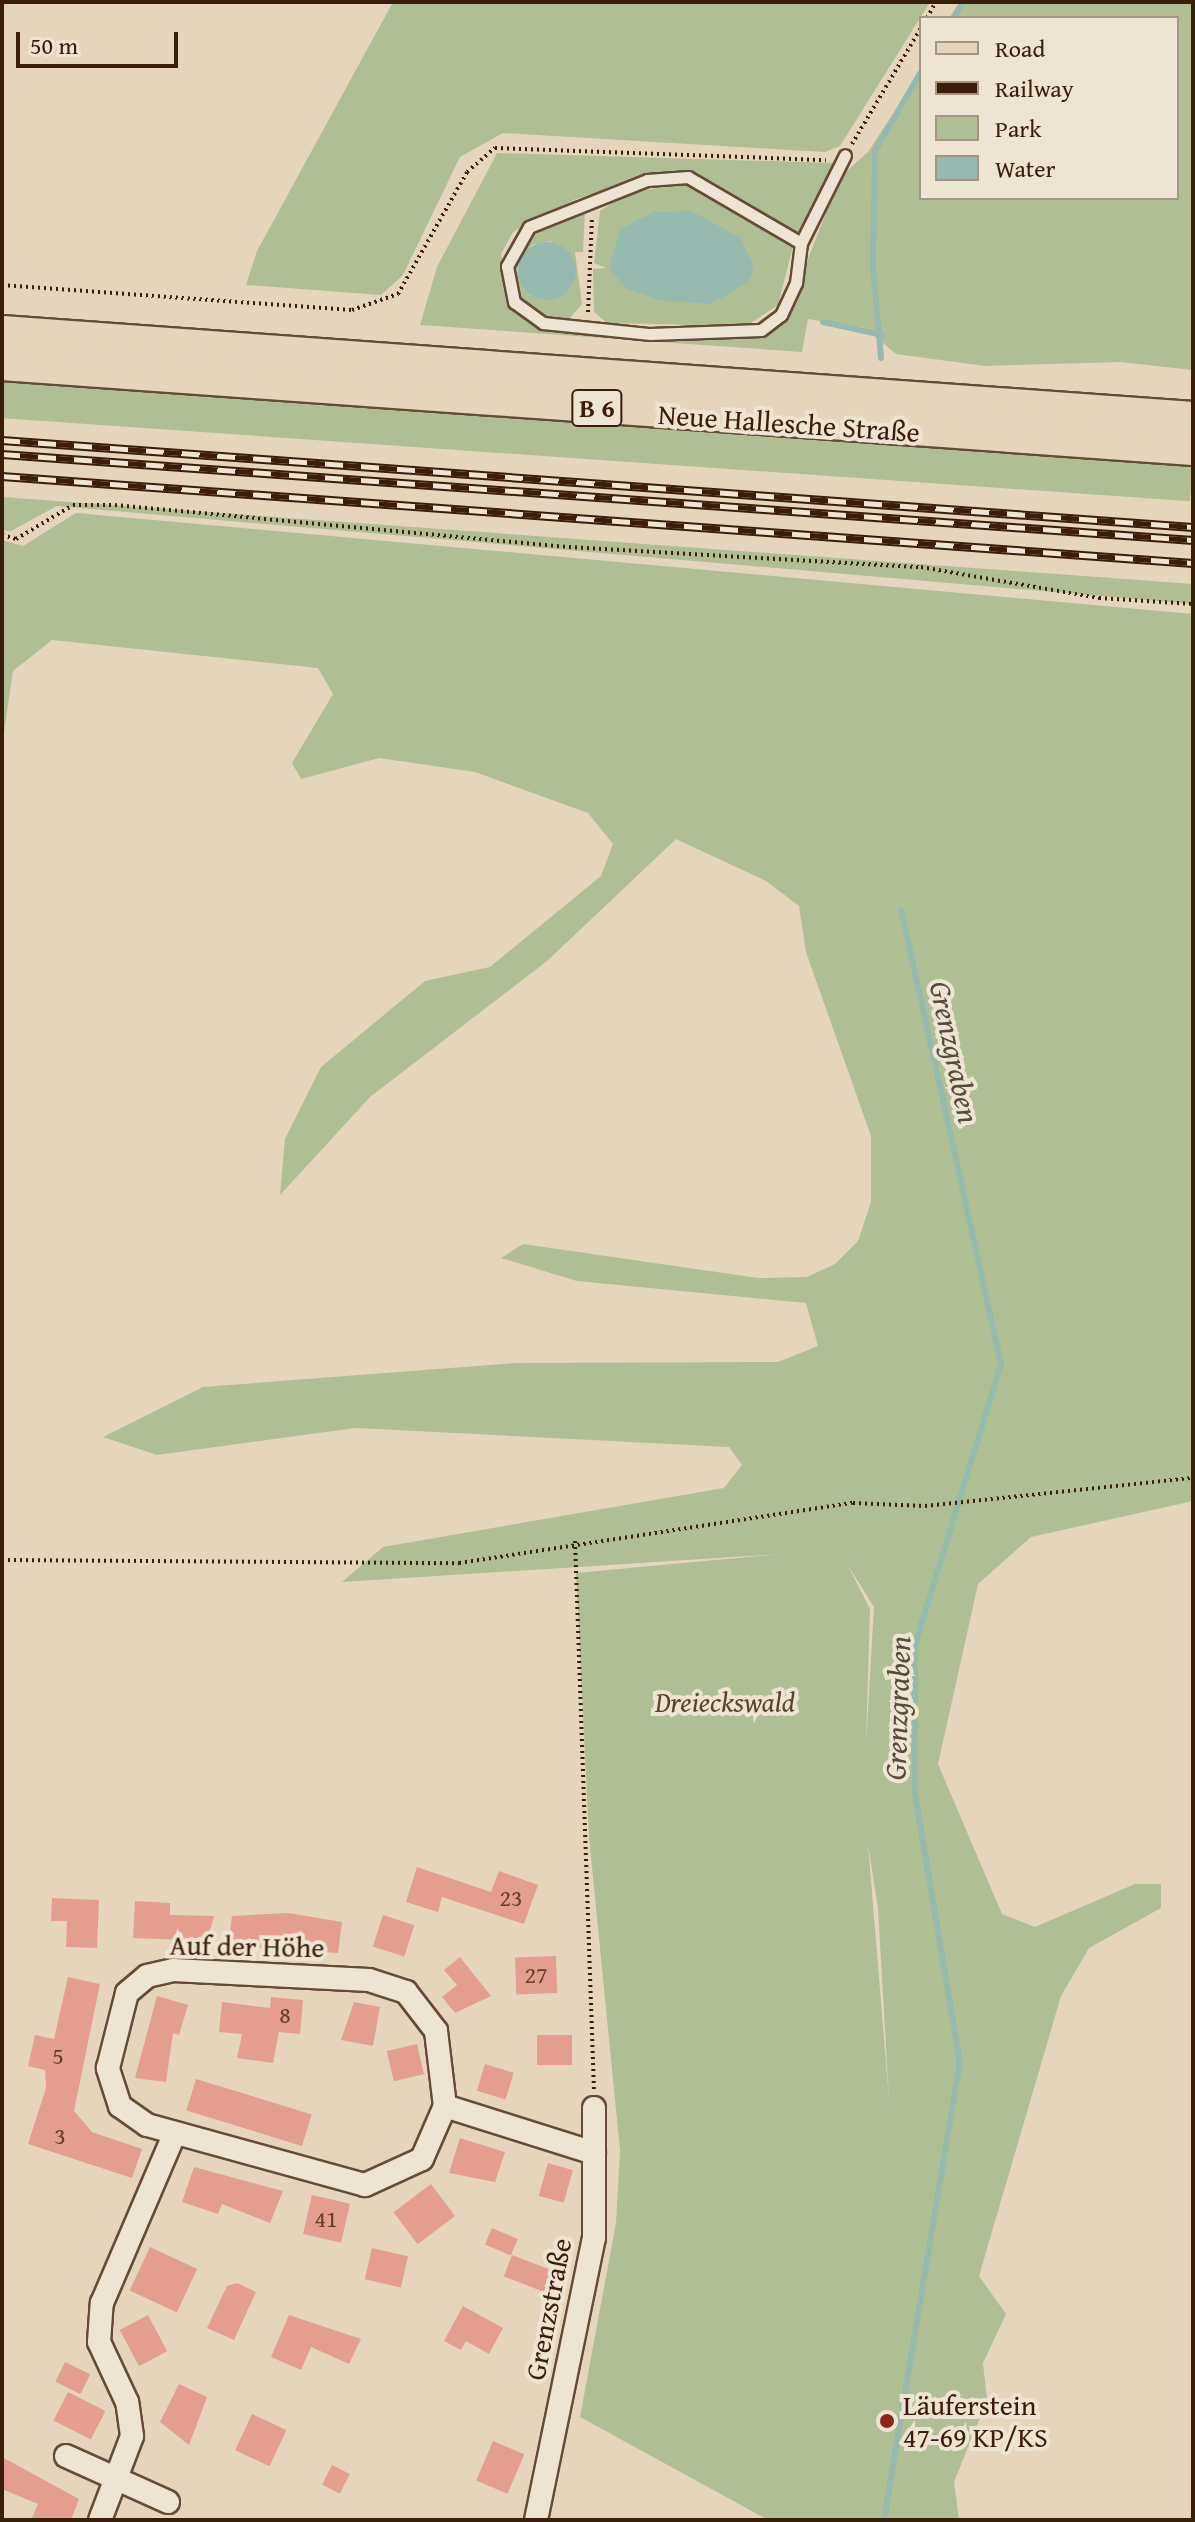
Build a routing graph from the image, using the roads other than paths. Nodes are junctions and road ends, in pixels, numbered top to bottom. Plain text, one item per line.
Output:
1 (845, 155) road end
2 (801, 243) junction
3 (2, 333) edge
4 (2, 363) edge
5 (1193, 419) edge
6 (1193, 448) edge
7 (445, 2106) junction
8 (594, 2108) road end
9 (173, 2137) junction
10 (594, 2153) junction
11 (66, 2456) dead end
12 (118, 2479) junction
13 (168, 2502) dead end
14 (100, 2520) edge
15 (536, 2520) edge

1 - 2 lane
2 - 2 lane
3 - 5 main road, Neue Hallesche Straße / B 6
4 - 6 main road, Neue Hallesche Straße / B 6
7 - 9 street, Auf der Höhe
7 - 9 street, Auf der Höhe
7 - 10 street
8 - 10 street, Grenzstraße
9 - 12 street
10 - 15 street, Grenzstraße
11 - 12 street
12 - 13 street
12 - 14 street

